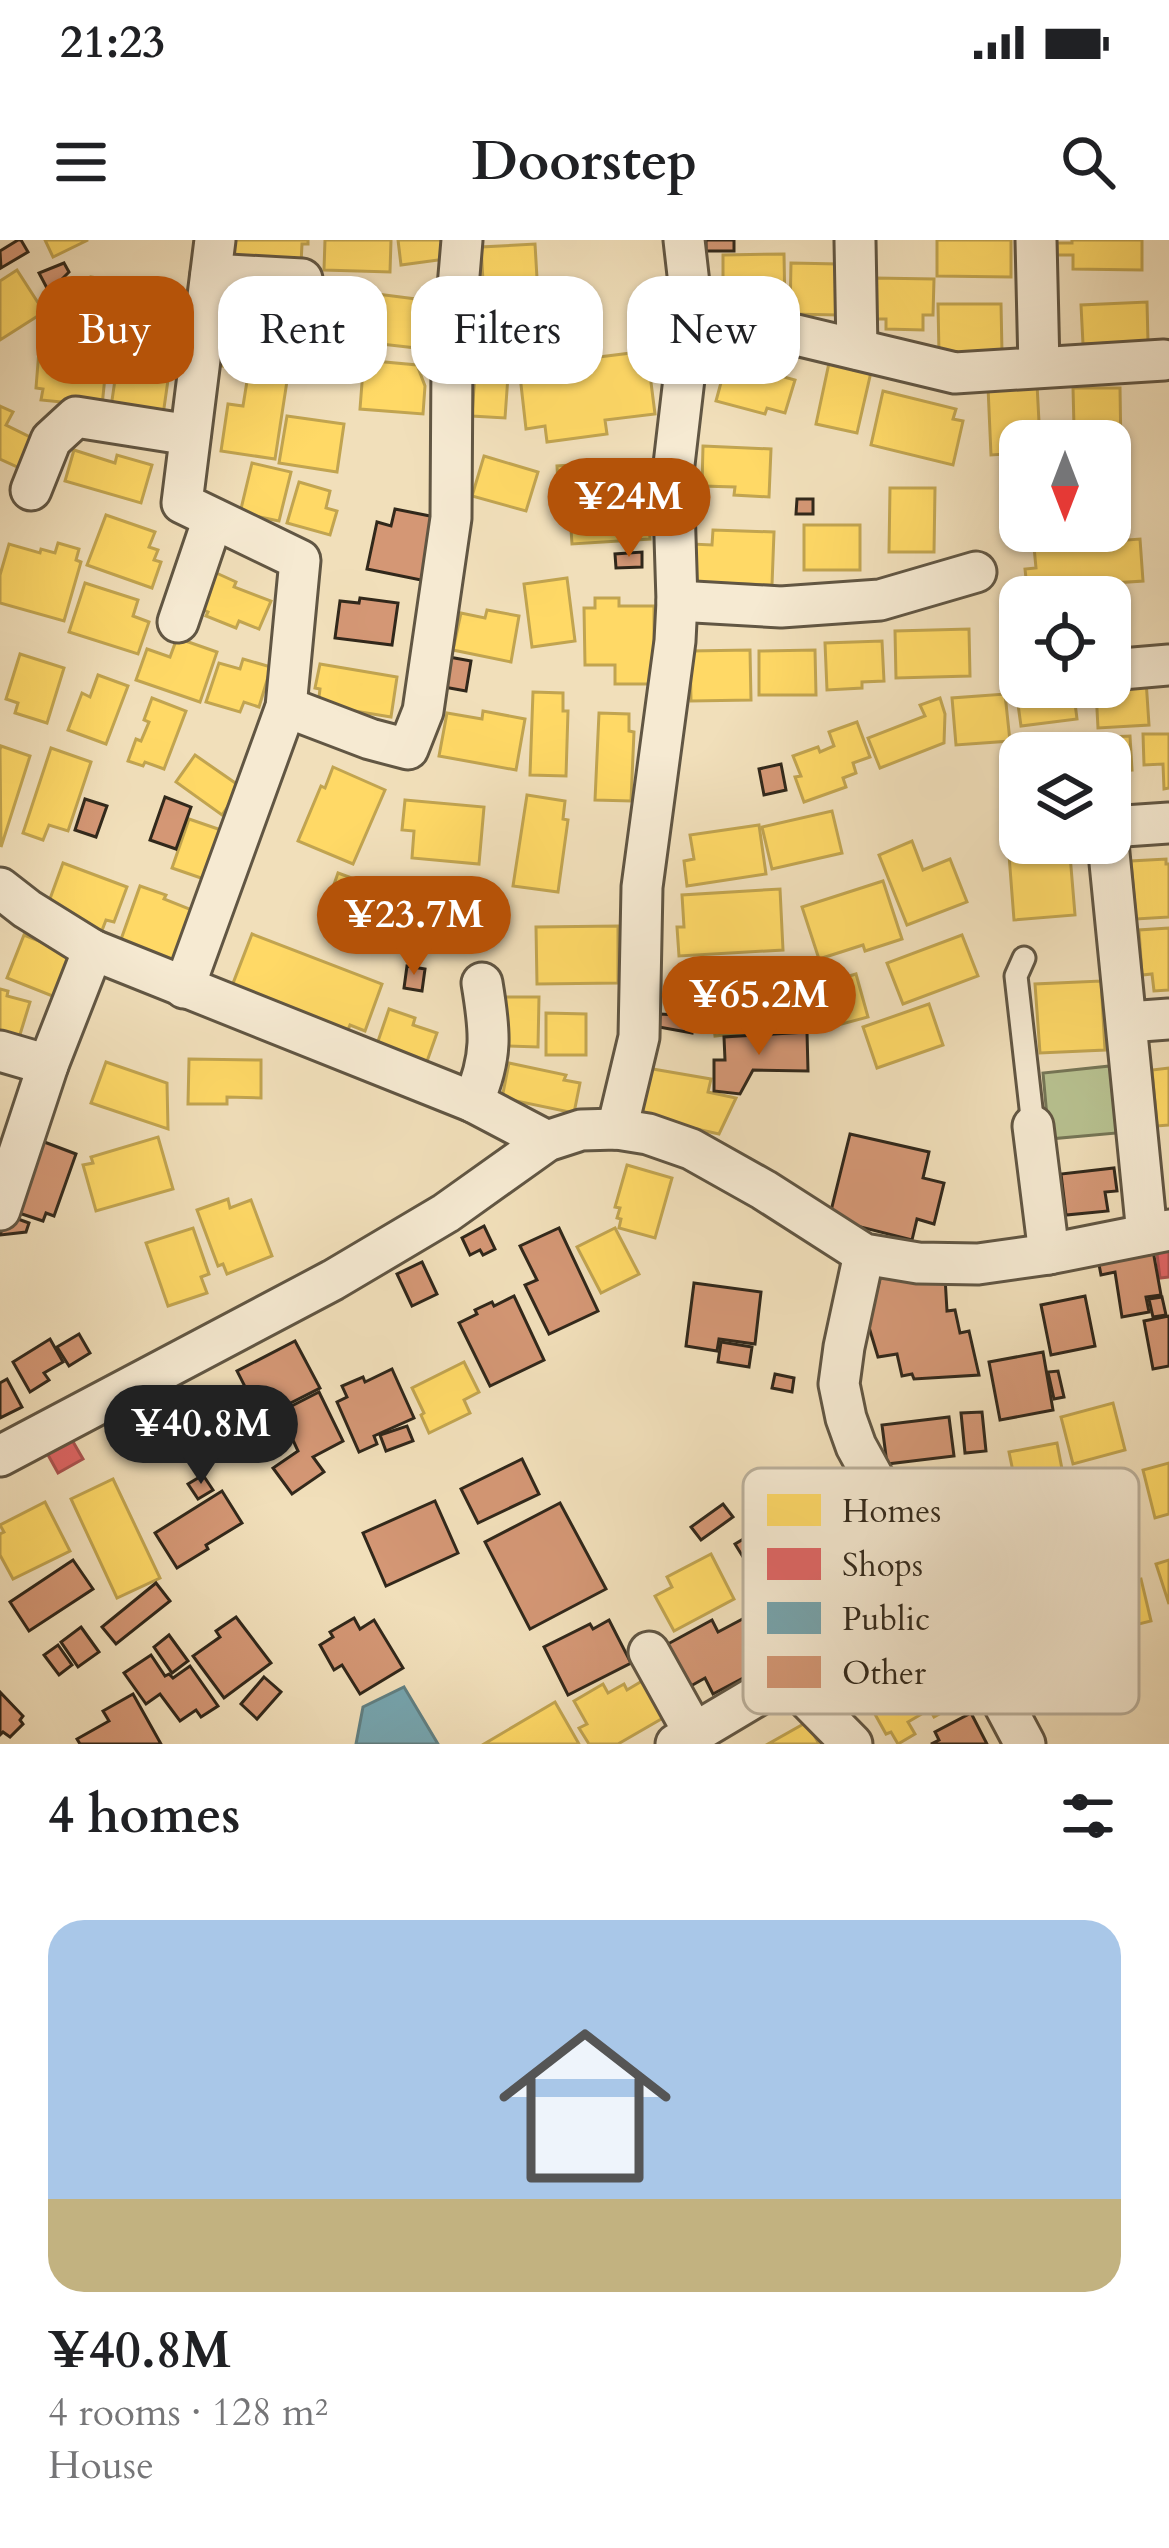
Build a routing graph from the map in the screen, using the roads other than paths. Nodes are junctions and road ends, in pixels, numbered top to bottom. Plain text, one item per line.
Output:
1 (462, 240) edge
2 (684, 240) edge
3 (1036, 240) edge
4 (856, 242) edge
5 (213, 257) edge
6 (290, 276) edge
7 (688, 276) edge
8 (800, 336) edge
9 (857, 349) junction
10 (1164, 360) dead end
11 (1039, 367) junction
12 (683, 384) edge
13 (190, 435) junction
14 (31, 490) dead end
15 (213, 519) junction
16 (976, 572) dead end
17 (677, 602) junction
18 (178, 622) dead end
19 (1169, 665) edge
20 (1131, 668) edge
21 (286, 707) junction
22 (1169, 823) edge
23 (1131, 826) edge
24 (1110, 864) edge
25 (0, 888) edge
26 (93, 950) junction
27 (1024, 958) dead end
28 (482, 982) dead end
29 (184, 988) junction
30 (1169, 1019) edge
31 (1128, 1022) junction
32 (0, 1051) edge
33 (48, 1065) junction
34 (473, 1102) junction
35 (1033, 1126) joint
36 (617, 1129) junction
37 (548, 1141) junction
38 (0, 1210) edge
39 (1158, 1232) edge
40 (864, 1254) junction
41 (1049, 1254) junction
42 (0, 1456) edge
43 (868, 1468) edge
44 (649, 1652) dead end
45 (743, 1704) edge
46 (822, 1714) edge
47 (1009, 1714) edge
48 (685, 1738) edge
49 (851, 1744) edge
50 (1025, 1744) edge

1 - 21 street
2 - 7 street
3 - 11 street
4 - 9 street
5 - 6 street
5 - 13 street
8 - 9 street
9 - 11 street
10 - 11 street
12 - 17 street
13 - 14 street
13 - 15 street
15 - 18 street
15 - 21 street
16 - 17 street
17 - 36 street
19 - 20 street
21 - 29 street
22 - 23 street
24 - 31 street
25 - 26 street
26 - 29 street
26 - 33 street
27 - 35 lane
28 - 34 street
29 - 34 street
30 - 31 street
31 - 39 street
32 - 33 street
33 - 38 street
34 - 37 street
35 - 41 street
36 - 37 street
36 - 40 street
37 - 42 street
39 - 41 street
40 - 41 street
40 - 43 street
44 - 48 street
45 - 48 street
46 - 49 street
47 - 50 street

